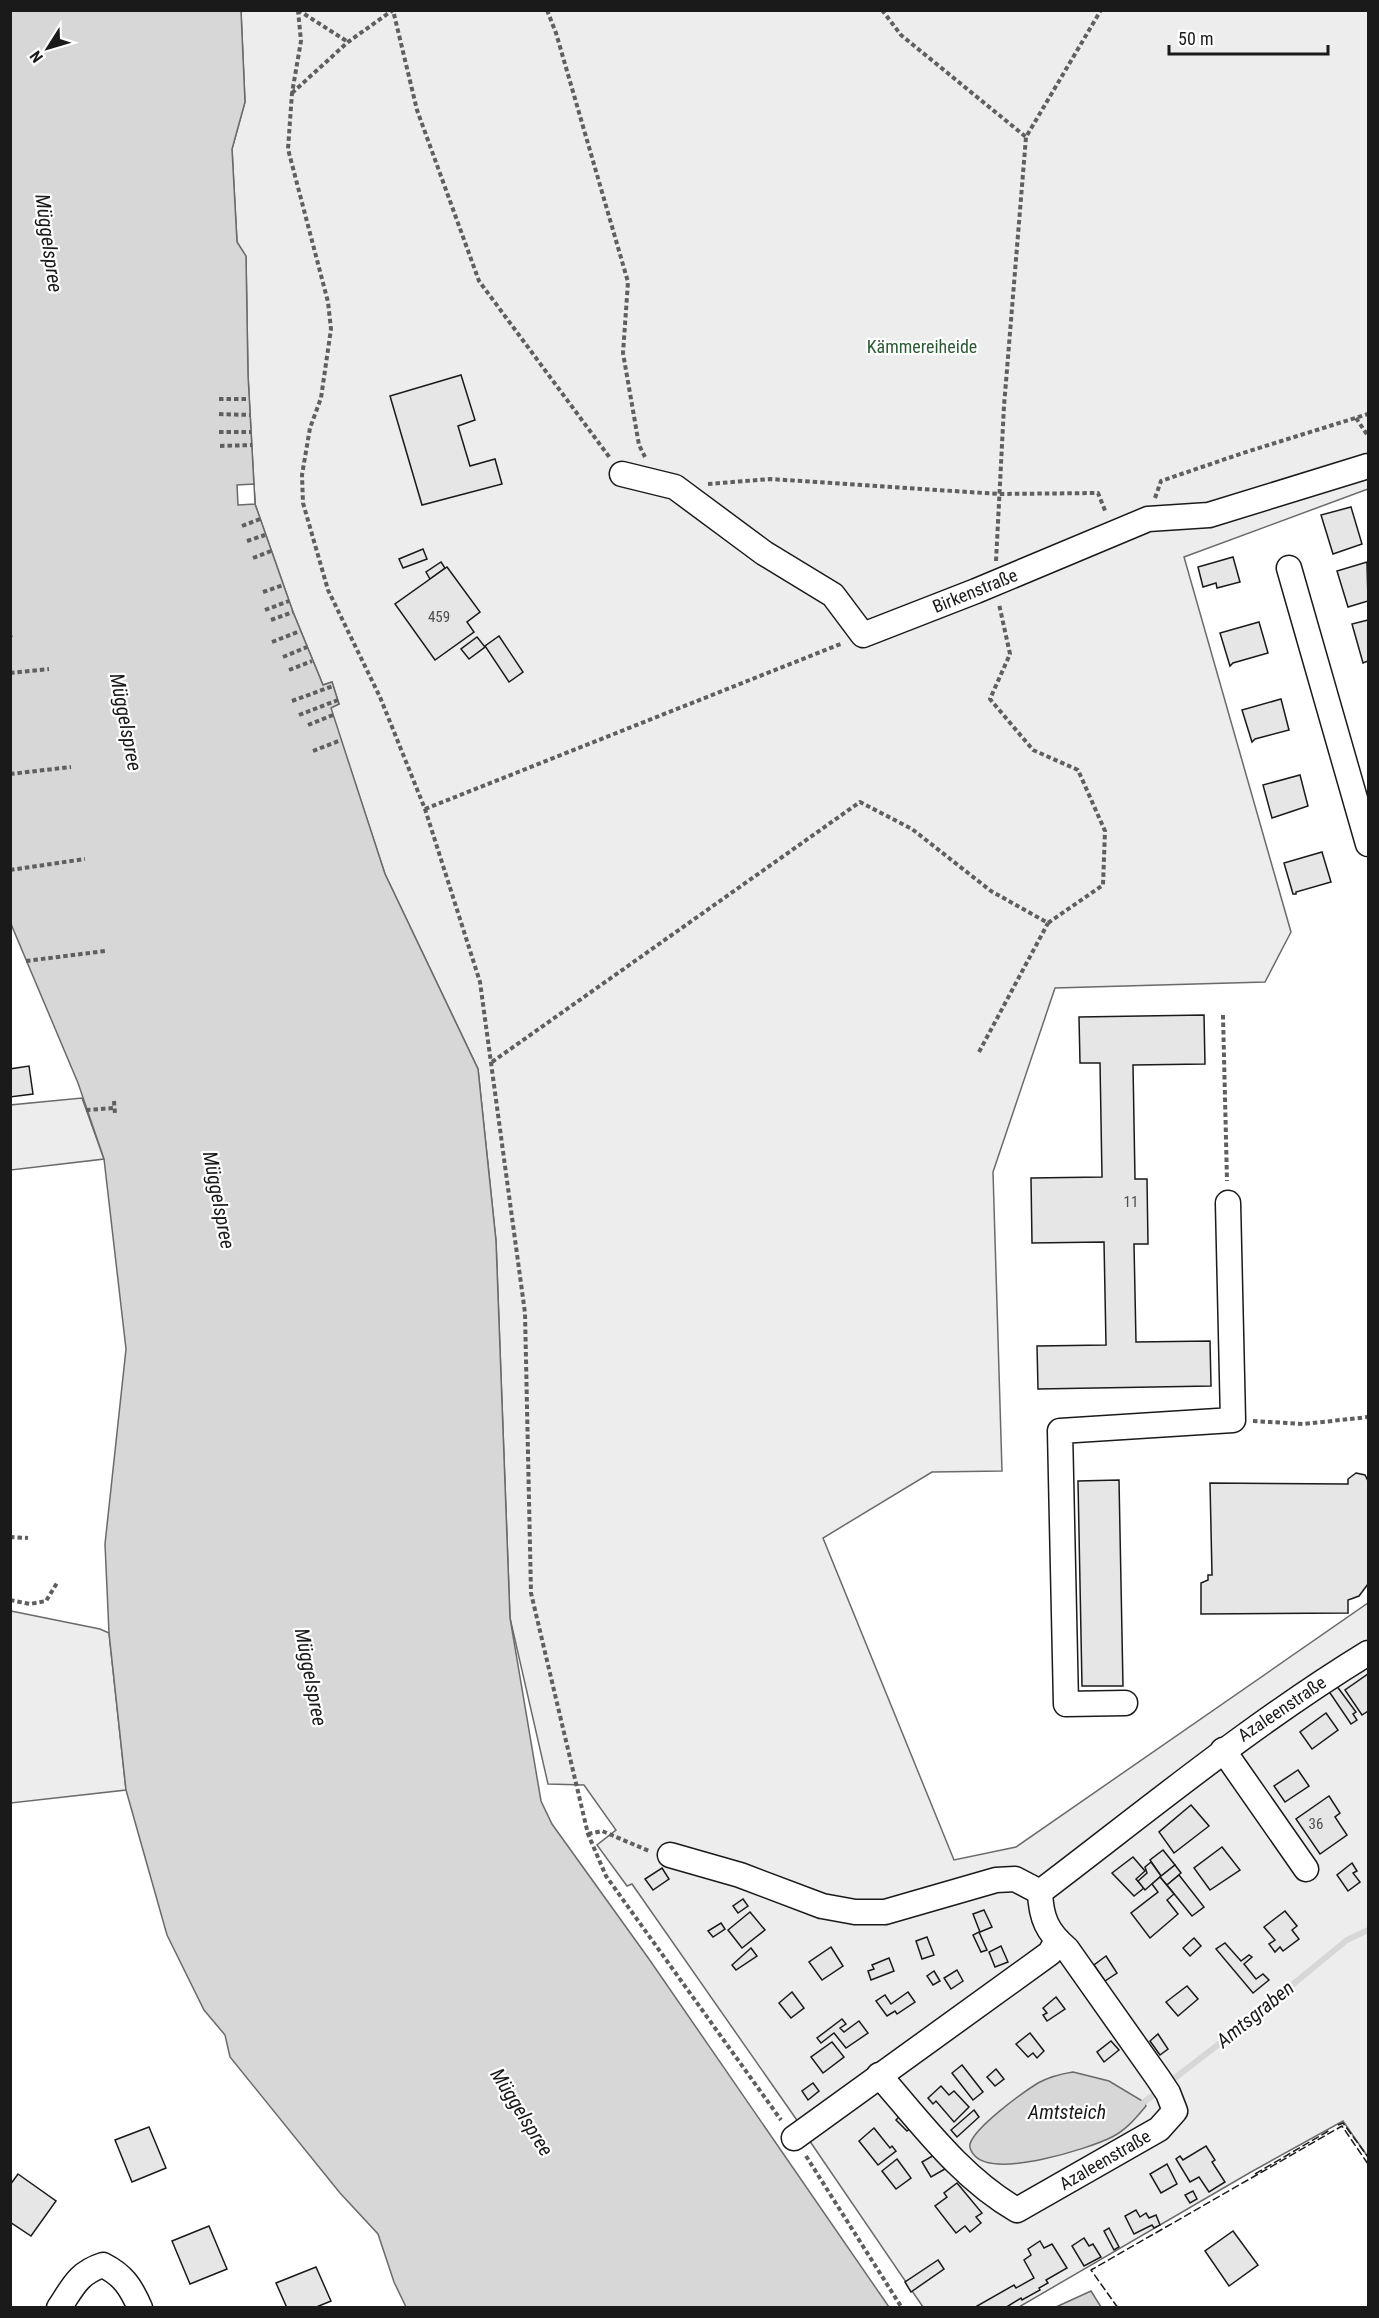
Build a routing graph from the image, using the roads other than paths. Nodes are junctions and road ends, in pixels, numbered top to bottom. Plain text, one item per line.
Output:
1 (1368, 466) edge
2 (633, 477) road end
3 (1289, 568) dead end
4 (1368, 844) edge
5 (1228, 1203) road end
6 (1368, 1653) edge
7 (1125, 1703) dead end
8 (1223, 1750) junction
9 (670, 1855) road end
10 (1306, 1869) dead end
11 (1040, 1892) junction
12 (1057, 1940) junction
13 (879, 2075) junction
14 (794, 2138) road end
15 (58, 2307) edge
16 (140, 2307) edge

1 - 2 street, Birkenstraße
3 - 4 street
5 - 7 street
6 - 8 street, Azaleenstraße
8 - 10 street
8 - 11 street, Azaleenstraße
9 - 11 street
11 - 12 street, Azaleenstraße
12 - 13 street
12 - 13 street, Azaleenstraße
13 - 14 street
15 - 16 street

